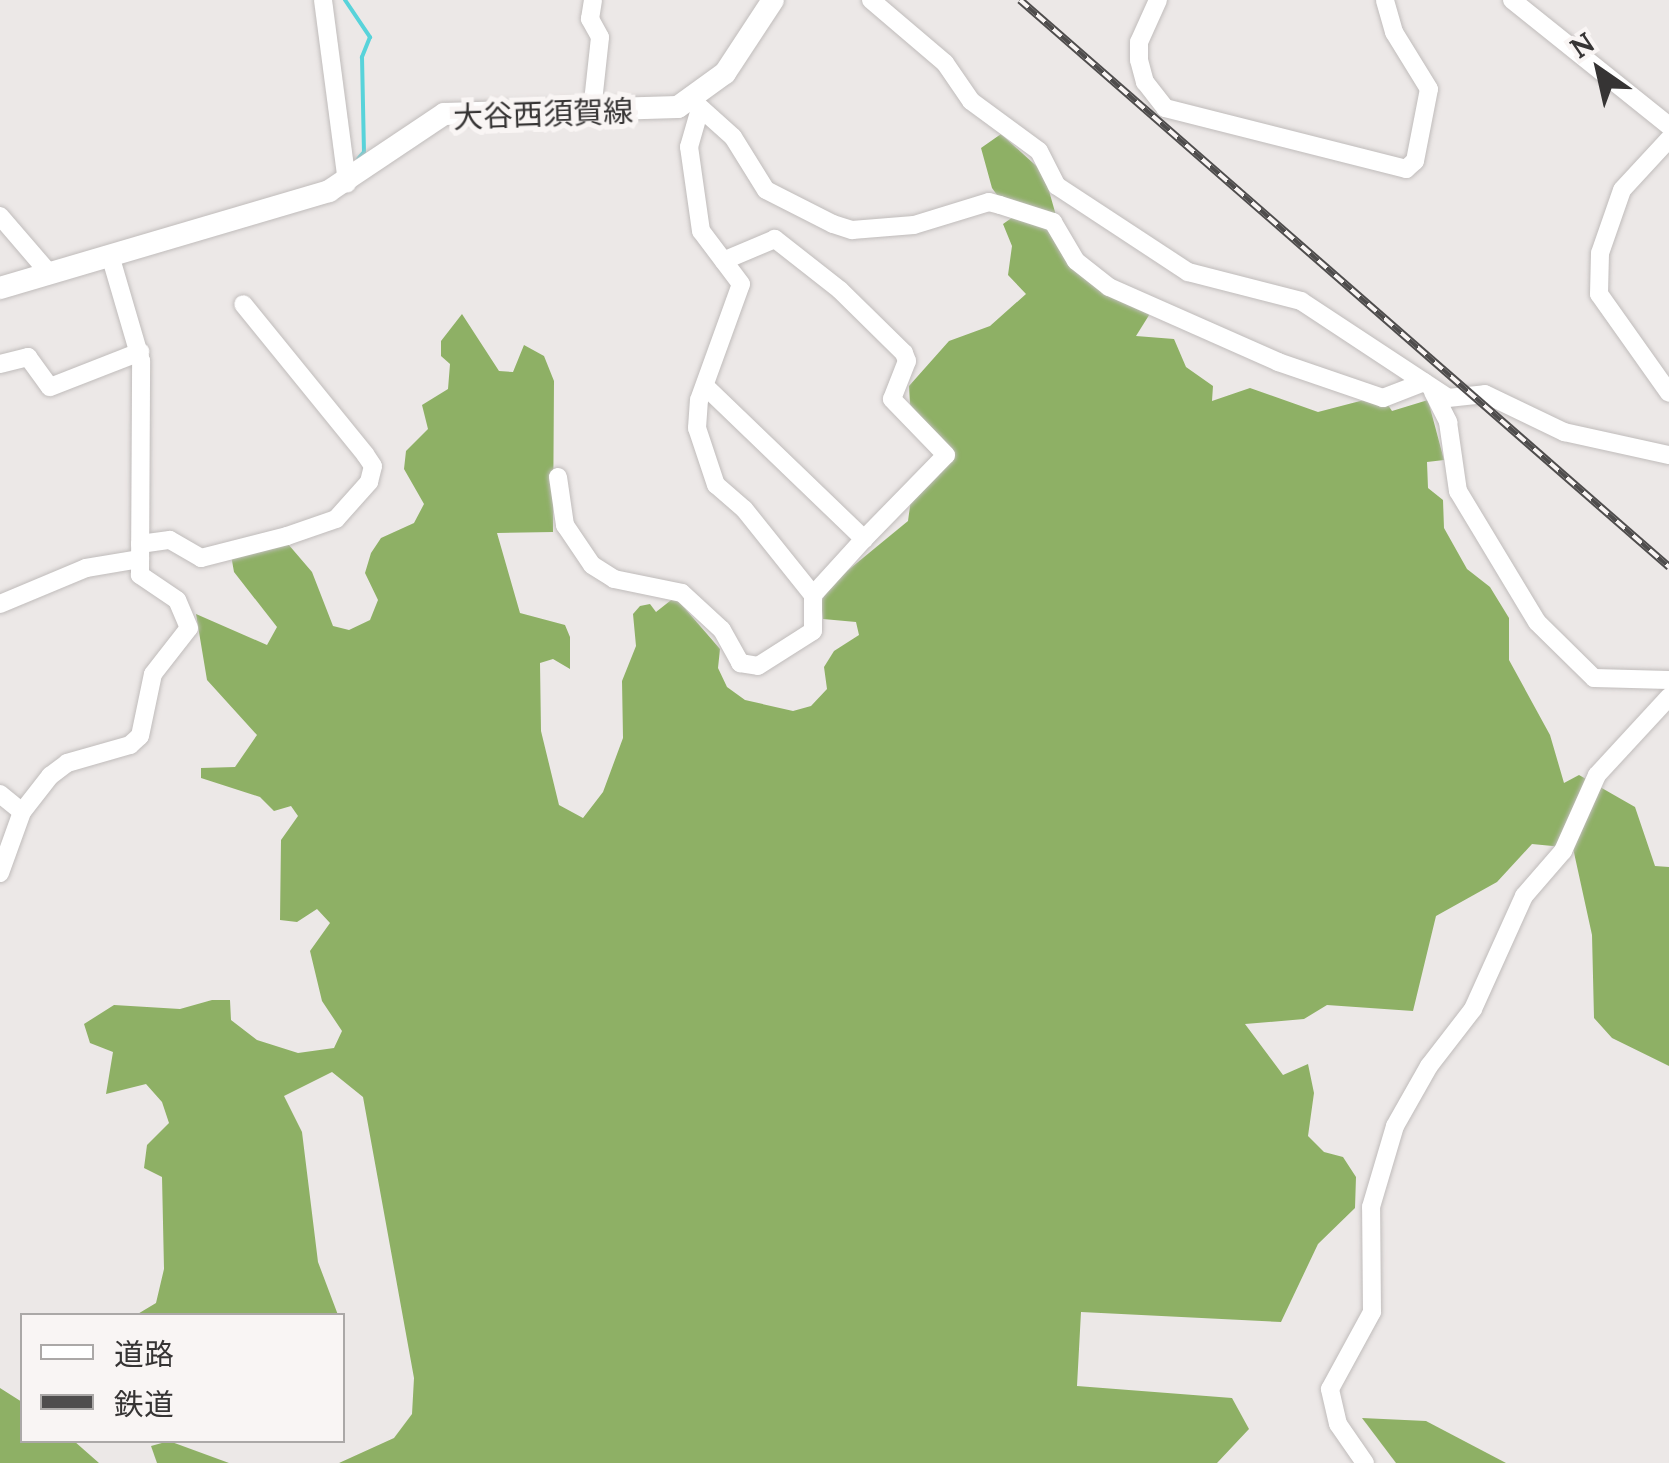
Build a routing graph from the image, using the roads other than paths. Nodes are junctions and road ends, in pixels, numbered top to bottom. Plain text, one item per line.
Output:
1 (322, 0) edge
2 (593, 0) edge
3 (772, 0) edge
4 (871, 0) edge
5 (1158, 0) edge
6 (1385, 0) edge
7 (1512, 0) edge
8 (696, 106) junction
9 (592, 111) junction
10 (1669, 126) edge
11 (1669, 139) edge
12 (348, 183) junction
13 (0, 216) edge
14 (110, 254) junction
15 (722, 260) junction
16 (49, 273) junction
17 (0, 288) edge
18 (243, 304) dead end
19 (140, 352) junction
20 (0, 364) edge
21 (705, 386) junction
22 (1429, 387) junction
23 (1669, 393) edge
24 (1461, 402) junction
25 (1448, 422) junction
26 (1669, 455) edge
27 (558, 477) dead end
28 (864, 540) junction
29 (140, 551) junction
30 (813, 595) junction
31 (0, 604) edge
32 (1669, 680) edge
33 (1669, 697) edge
34 (0, 794) edge
35 (22, 812) junction
36 (0, 873) edge
37 (1365, 1463) edge

1 - 12 street
2 - 9 street
3 - 8 main road
4 - 22 street
5 - 6 street
7 - 10 street
8 - 9 main road, 大谷西須賀線
8 - 15 street
8 - 22 street
9 - 12 main road, 大谷西須賀線
11 - 23 street
12 - 14 main road, 大谷西須賀線
13 - 16 street
14 - 16 main road, 大谷西須賀線
14 - 19 street
15 - 21 street
15 - 28 street
16 - 17 main road, 大谷西須賀線
18 - 29 street
19 - 20 street
19 - 29 street
21 - 28 street
21 - 30 street
22 - 24 street
22 - 25 street
24 - 25 street
24 - 26 street
25 - 32 street
27 - 30 street
28 - 30 street
29 - 31 street
29 - 35 street
33 - 37 street
34 - 35 street
35 - 36 street

